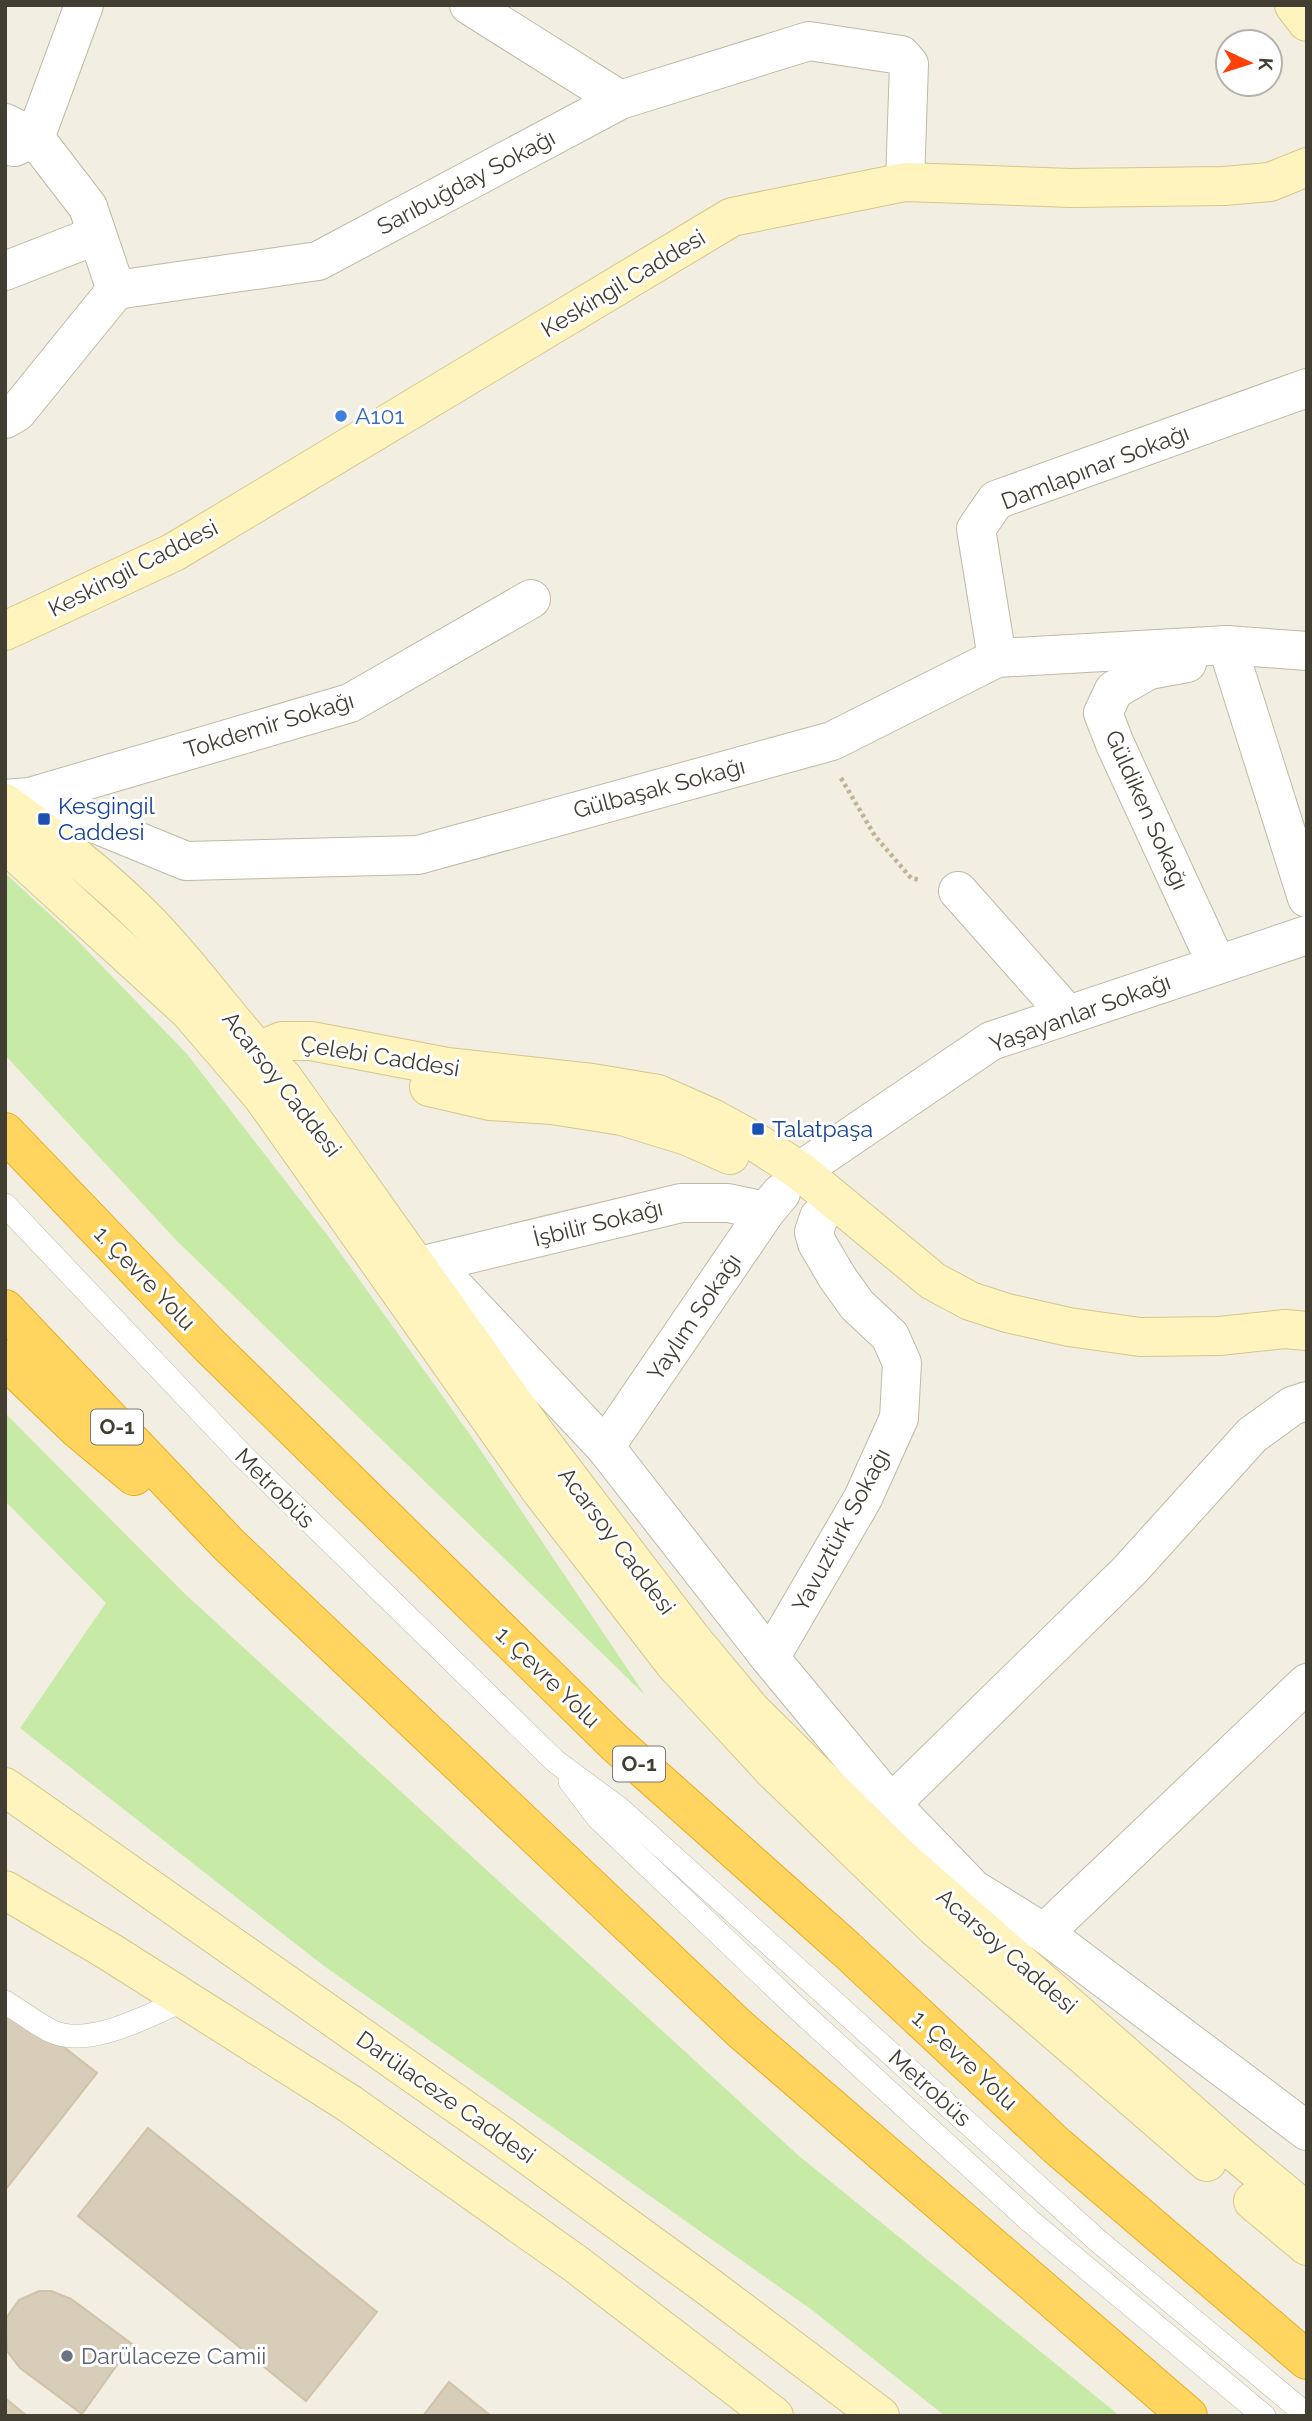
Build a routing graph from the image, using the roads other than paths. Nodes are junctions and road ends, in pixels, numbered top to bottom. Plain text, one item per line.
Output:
1 (84, 5) edge
2 (469, 5) edge
3 (1294, 5) edge
4 (1307, 22) edge
5 (620, 100) junction
6 (15, 137) edge
7 (1307, 167) edge
8 (905, 181) junction
9 (97, 235) junction
10 (5, 271) edge
11 (116, 290) junction
12 (1307, 387) edge
13 (5, 419) edge
14 (531, 599) dead end
15 (5, 631) edge
16 (1228, 650) junction
17 (1307, 651) edge
18 (997, 658) junction
19 (13, 800) edge
20 (5, 843) edge
21 (958, 891) road end
22 (1307, 898) edge
23 (1307, 935) edge
24 (1217, 965) junction
25 (1068, 1015) junction
26 (244, 1056) junction
27 (5, 1132) edge
28 (784, 1190) junction
29 (5, 1205) edge
30 (819, 1217) junction
31 (5, 1309) edge
32 (1307, 1331) edge
33 (1307, 1352) edge
34 (5, 1359) edge
35 (1307, 1401) edge
36 (605, 1447) junction
37 (229, 1545) junction
38 (770, 1658) junction
39 (1307, 1683) edge
40 (555, 1760) junction
41 (5, 1787) edge
42 (891, 1804) junction
43 (910, 1846) junction
44 (5, 1889) edge
45 (1044, 1933) junction
46 (184, 2000) junction
47 (5, 2001) edge
48 (1307, 2131) edge
49 (1307, 2211) edge
50 (1307, 2246) edge
51 (1307, 2360) edge
52 (1307, 2415) edge
53 (774, 2416) edge
54 (880, 2416) edge
55 (1188, 2416) edge
56 (1264, 2416) edge

1 - 6 street
2 - 5 street
3 - 4 main road
5 - 8 street, Sarıbuğday Sokağı
5 - 11 street, Sarıbuğday Sokağı
6 - 9 street
7 - 8 main road, Keskingil Caddesi
8 - 15 main road, Keskingil Caddesi
9 - 10 street
9 - 11 street
11 - 13 street
12 - 18 street, Damlapınar Sokağı
14 - 19 street, Tokdemir Sokağı
16 - 17 street, Gülbaşak Sokağı
16 - 18 street, Gülbaşak Sokağı
16 - 22 street
16 - 24 street, Güldiken Sokağı
18 - 19 street, Gülbaşak Sokağı
19 - 26 main road, Acarsoy Caddesi
20 - 26 main road, Acarsoy Caddesi
21 - 25 street
23 - 24 street, Yaşayanlar Sokağı
24 - 25 street, Yaşayanlar Sokağı
25 - 28 street, Yaşayanlar Sokağı
26 - 28 main road, Çelebi Caddesi
26 - 43 main road, Acarsoy Caddesi
26 - 50 main road, Acarsoy Caddesi
27 - 51 highway, 1. Çevre Yolu / O-1
28 - 30 main road, Çelebi Caddesi
28 - 32 main road, Çelebi Caddesi
28 - 36 street, Yaylım Sokağı
28 - 36 street, İşbilir Sokağı
29 - 40 lane, Metrobüs
30 - 33 main road, Çelebi Caddesi
30 - 38 street, Yavuztürk Sokağı
31 - 37 highway, O-1
34 - 37 highway
35 - 42 street
36 - 38 street
37 - 55 highway, O-1
38 - 42 street
39 - 45 street
40 - 52 lane, Metrobüs
40 - 56 lane, Metrobüs
41 - 54 main road, Darülaceze Caddesi
42 - 43 street
43 - 45 street
43 - 49 main road, Acarsoy Caddesi
44 - 46 main road
45 - 48 street
46 - 47 lane
46 - 53 main road

